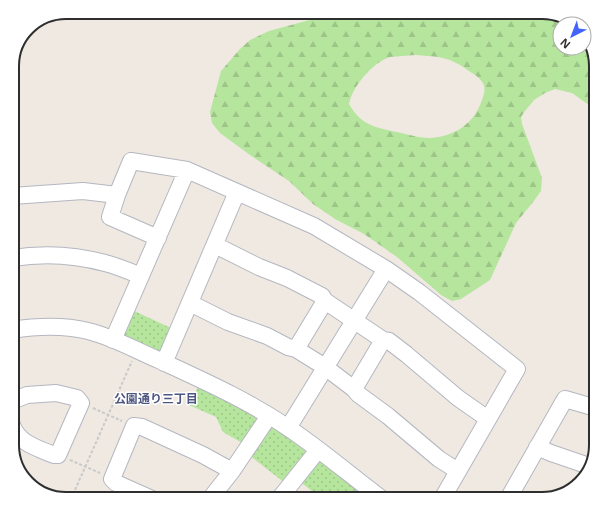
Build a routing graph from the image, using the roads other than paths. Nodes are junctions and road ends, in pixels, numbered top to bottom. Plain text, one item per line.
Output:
1 (187, 170) junction
2 (237, 192) junction
3 (117, 195) junction
4 (19, 196) edge
5 (158, 238) junction
6 (215, 245) junction
7 (19, 257) edge
8 (386, 269) junction
9 (141, 276) junction
10 (325, 301) junction
11 (190, 303) junction
12 (354, 321) junction
13 (19, 329) edge
14 (113, 340) junction
15 (383, 340) junction
16 (296, 349) junction
17 (164, 363) junction
18 (325, 367) junction
19 (354, 389) junction
20 (19, 398) edge
21 (589, 406) edge
22 (269, 416) junction
23 (488, 419) junction
24 (288, 428) junction
25 (19, 437) edge
26 (537, 447) junction
27 (318, 450) junction
28 (584, 465) edge
29 (232, 471) junction
30 (458, 471) junction
31 (136, 492) edge
32 (216, 492) edge
33 (285, 492) edge
34 (373, 492) edge
35 (446, 492) edge
36 (512, 492) edge

1 - 2 street
1 - 3 street
1 - 5 street
2 - 6 street
2 - 8 street
3 - 4 street
3 - 5 street
5 - 9 street
6 - 10 street
6 - 11 street
7 - 9 street
8 - 12 street
8 - 23 street
9 - 14 street
10 - 12 street
10 - 16 street
11 - 16 street
11 - 17 street
12 - 15 street
12 - 18 street
13 - 14 street
14 - 17 street
15 - 19 street
15 - 23 street
16 - 18 street
17 - 22 street
18 - 19 street
18 - 24 street
19 - 30 street
20 - 25 street
21 - 26 street
22 - 24 street
22 - 29 street
23 - 30 street
24 - 27 street
26 - 28 street
26 - 36 street
27 - 33 street
27 - 34 street
29 - 31 street
29 - 32 street
30 - 35 street

